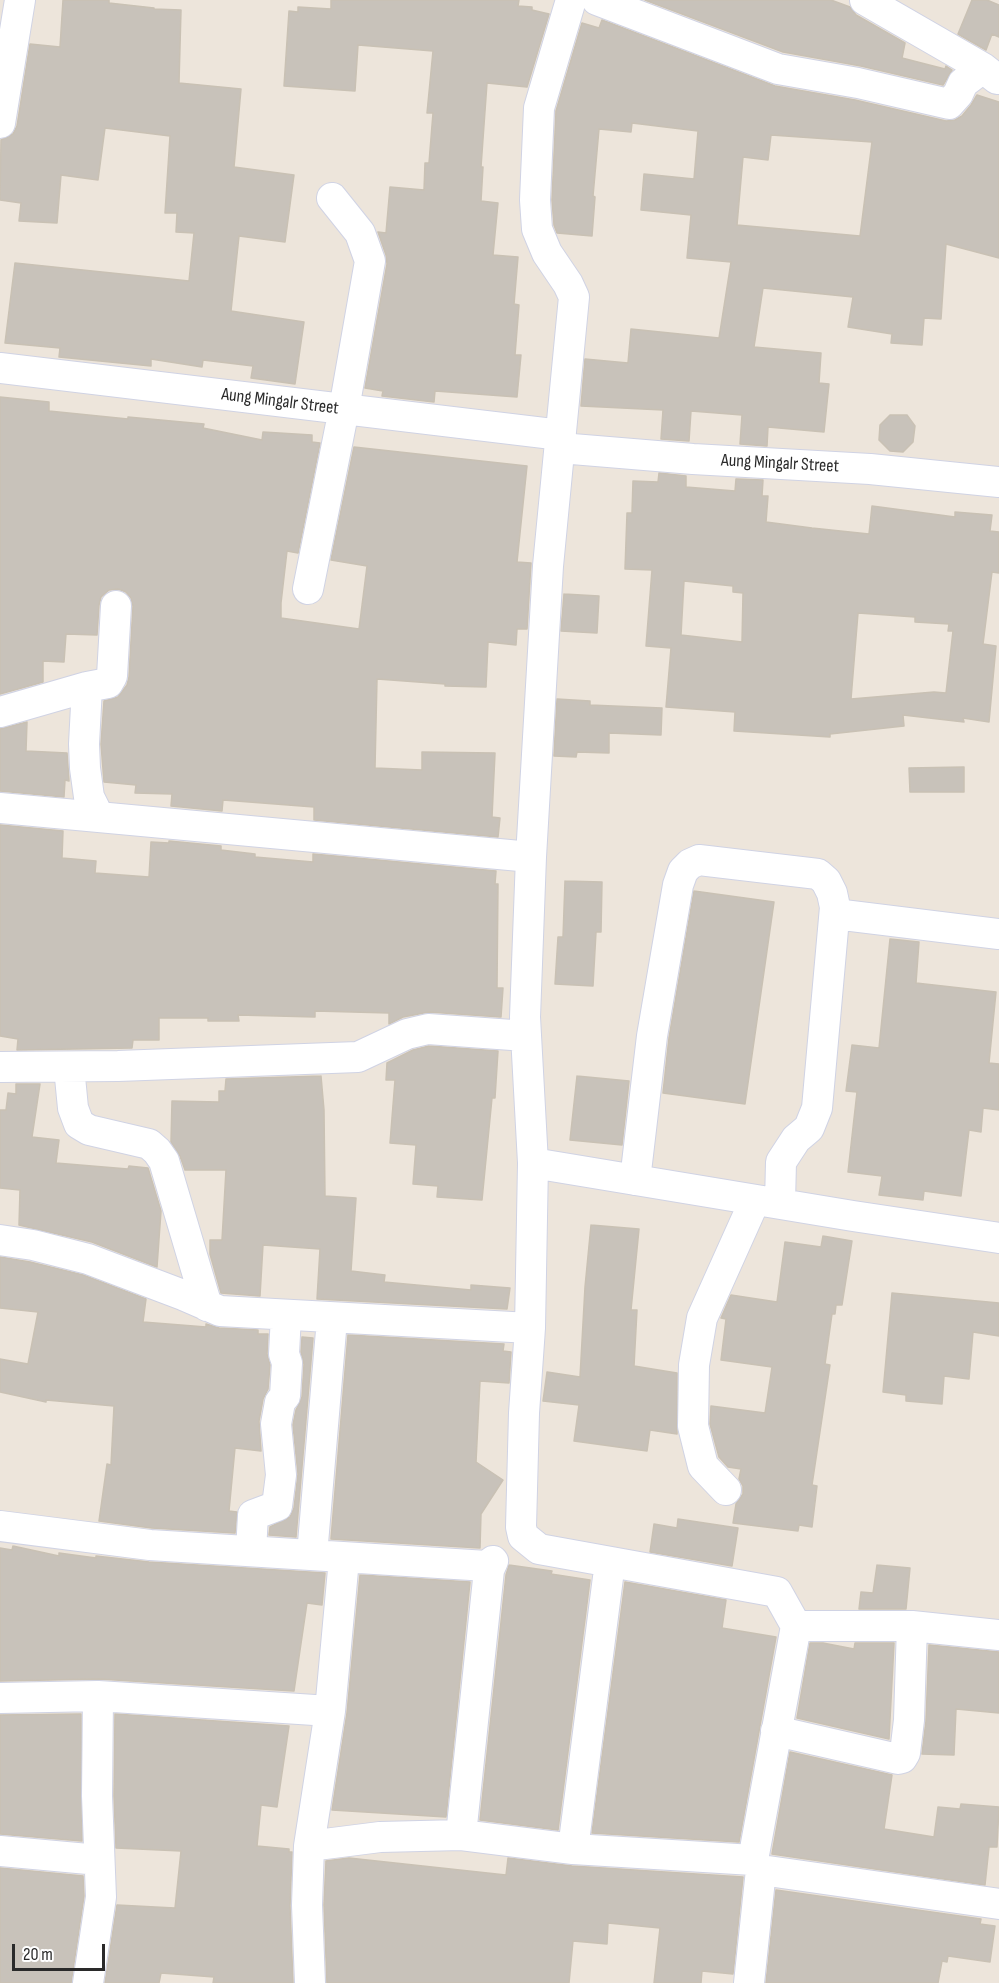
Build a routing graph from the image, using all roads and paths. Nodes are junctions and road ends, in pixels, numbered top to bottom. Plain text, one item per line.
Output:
1 (20, 0) edge
2 (571, 0) edge
3 (597, 0) edge
4 (865, 0) edge
5 (991, 74) edge
6 (0, 123) edge
7 (332, 198) dead end
8 (0, 368) edge
9 (344, 409) junction
10 (560, 442) junction
11 (999, 482) edge
12 (308, 589) dead end
13 (116, 606) dead end
14 (87, 687) junction
15 (0, 712) edge
16 (0, 808) edge
17 (99, 817) junction
18 (531, 857) junction
19 (835, 914) junction
20 (999, 934) edge
21 (526, 1036) junction
22 (0, 1067) edge
23 (69, 1067) junction
24 (533, 1163) junction
25 (635, 1180) junction
26 (767, 1202) junction
27 (999, 1238) edge
28 (0, 1240) edge
29 (207, 1306) junction
30 (286, 1315) junction
31 (332, 1318) junction
32 (530, 1328) junction
33 (726, 1490) dead end
34 (0, 1526) edge
35 (532, 1545) junction
36 (251, 1551) junction
37 (312, 1555) junction
38 (345, 1558) junction
39 (493, 1561) junction
40 (610, 1562) junction
41 (796, 1626) junction
42 (912, 1626) junction
43 (999, 1635) edge
44 (98, 1696) junction
45 (0, 1698) edge
46 (330, 1711) junction
47 (777, 1731) junction
48 (461, 1835) junction
49 (309, 1846) junction
50 (573, 1849) junction
51 (0, 1851) edge
52 (99, 1860) junction
53 (757, 1865) junction
54 (999, 1904) edge
55 (88, 1983) edge
56 (310, 1983) edge
57 (749, 1983) edge

1 - 6 street
2 - 10 street
3 - 5 street
4 - 5 street
7 - 9 street
8 - 9 street, Aung Mingalr Street
9 - 10 street, Aung Mingalr Street
9 - 12 street
10 - 11 street, Aung Mingalr Street
10 - 18 street
13 - 14 street
14 - 15 street
14 - 17 street
16 - 17 street
17 - 18 street
18 - 21 street
19 - 20 street
19 - 25 street
19 - 26 street
21 - 23 street
21 - 24 street
22 - 23 street
23 - 29 street
24 - 25 street
24 - 32 street
25 - 26 street
26 - 27 street
26 - 33 street
28 - 29 street
29 - 30 street
30 - 31 street
30 - 36 street
31 - 32 street
31 - 37 street
32 - 35 street
34 - 36 street
35 - 39 street
35 - 40 street
36 - 37 street
37 - 38 street
38 - 39 street
38 - 46 street
39 - 48 street
40 - 41 street
40 - 50 street
41 - 42 street
41 - 47 street
42 - 43 street
42 - 47 street
44 - 45 street
44 - 46 street
44 - 52 street
46 - 49 street
47 - 53 street
48 - 49 street
48 - 50 street
49 - 56 street
50 - 53 street
51 - 52 street
52 - 55 street
53 - 54 street
53 - 57 street

